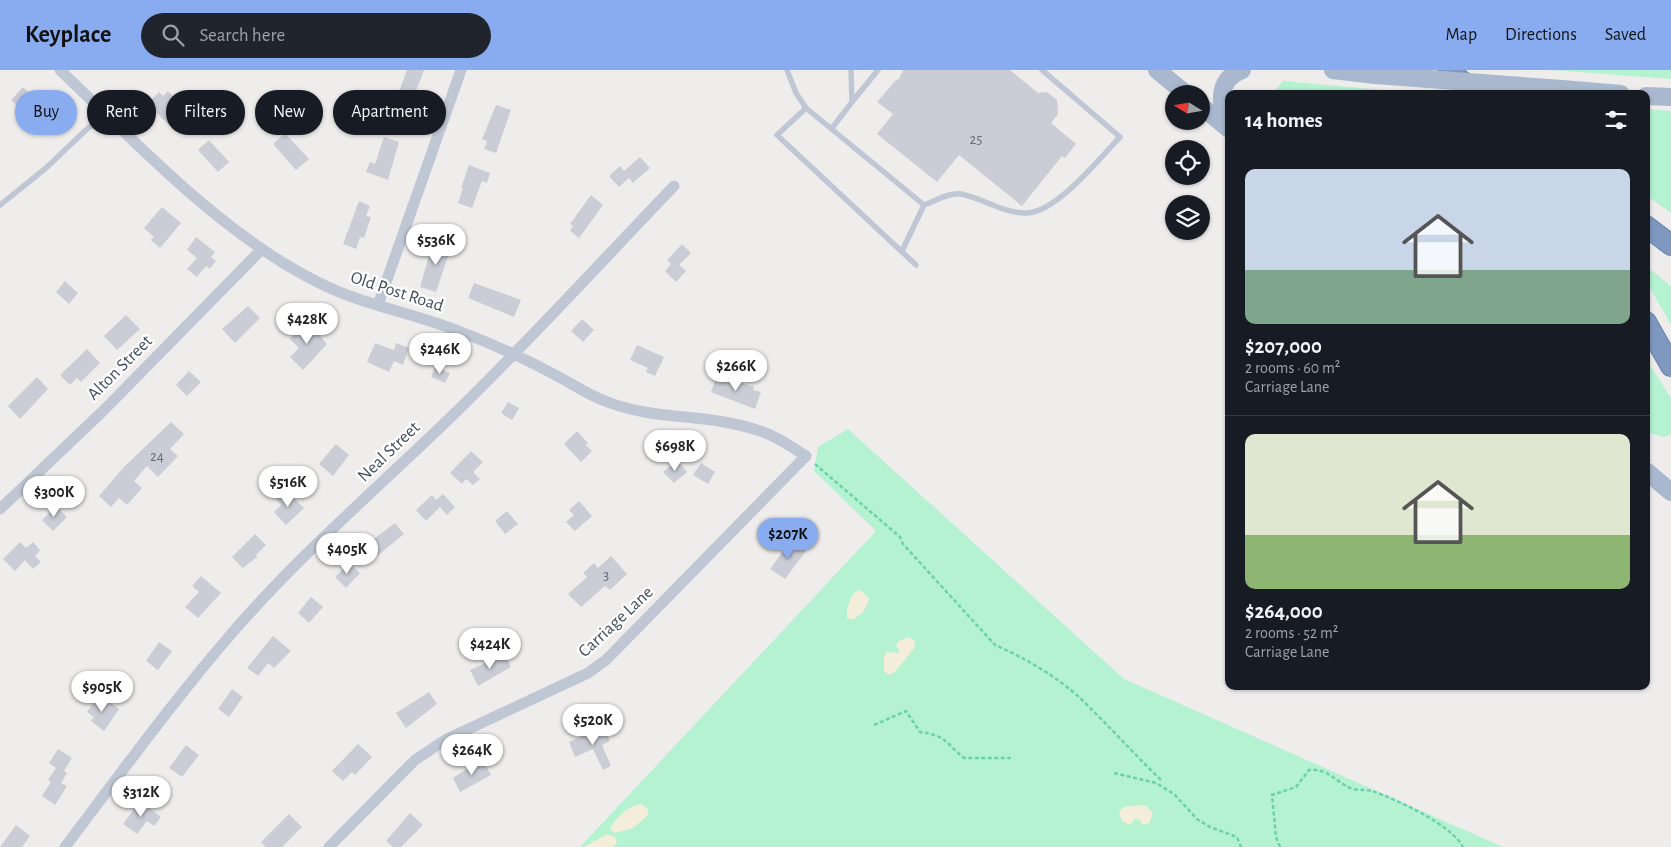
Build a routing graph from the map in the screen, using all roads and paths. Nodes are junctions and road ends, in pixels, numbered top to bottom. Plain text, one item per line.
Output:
1 (60, 70) edge
2 (461, 70) edge
3 (787, 70) edge
4 (850, 70) edge
5 (878, 70) edge
6 (1042, 70) edge
7 (1157, 70) edge
8 (1242, 70) edge
9 (1333, 70) edge
10 (1453, 74) edge
11 (1175, 85) edge
12 (1467, 90) edge
13 (1473, 90) edge
14 (1574, 90) edge
15 (87, 96) edge
16 (1650, 96) edge
17 (1671, 98) edge
18 (852, 102) junction
19 (806, 108) junction
20 (1210, 113) edge
21 (1225, 113) edge
22 (1225, 126) edge
23 (832, 128) junction
24 (87, 129) edge
25 (128, 135) edge
26 (674, 186) dead end
27 (0, 205) edge
28 (924, 205) junction
29 (1650, 229) edge
30 (1671, 245) edge
31 (262, 249) junction
32 (902, 251) junction
33 (916, 265) dead end
34 (378, 305) junction
35 (1650, 329) edge
36 (514, 355) junction
37 (1671, 366) edge
38 (806, 456) junction
39 (1650, 474) edge
40 (1671, 492) edge
41 (0, 509) edge
42 (874, 725) dead end
43 (1011, 758) dead end
44 (1114, 773) dead end
45 (1161, 780) dead end
46 (65, 847) edge
47 (329, 847) edge
48 (1241, 847) edge
49 (1280, 847) edge
50 (1463, 847) edge

1 - 15 street, Old Post Road
2 - 34 street
3 - 19 lane
4 - 18 lane
5 - 18 lane
6 - 28 lane
7 - 11 main road
8 - 21 main road
9 - 14 main road, bridge
10 - 12 highway
10 - 13 highway
16 - 17 main road
18 - 23 lane
19 - 23 lane
19 - 32 lane
20 - 22 main road
23 - 28 lane
24 - 27 lane
25 - 31 street, Old Post Road
26 - 36 street, Neal Street
28 - 32 lane
29 - 30 highway
31 - 34 street, Old Post Road
31 - 41 street, Alton Street
32 - 33 lane
34 - 36 street, Old Post Road
35 - 37 highway
36 - 38 street, Old Post Road
36 - 46 street, Neal Street
38 - 45 path
38 - 47 street, Carriage Lane
39 - 40 main road
42 - 43 path
44 - 48 path
49 - 50 path

